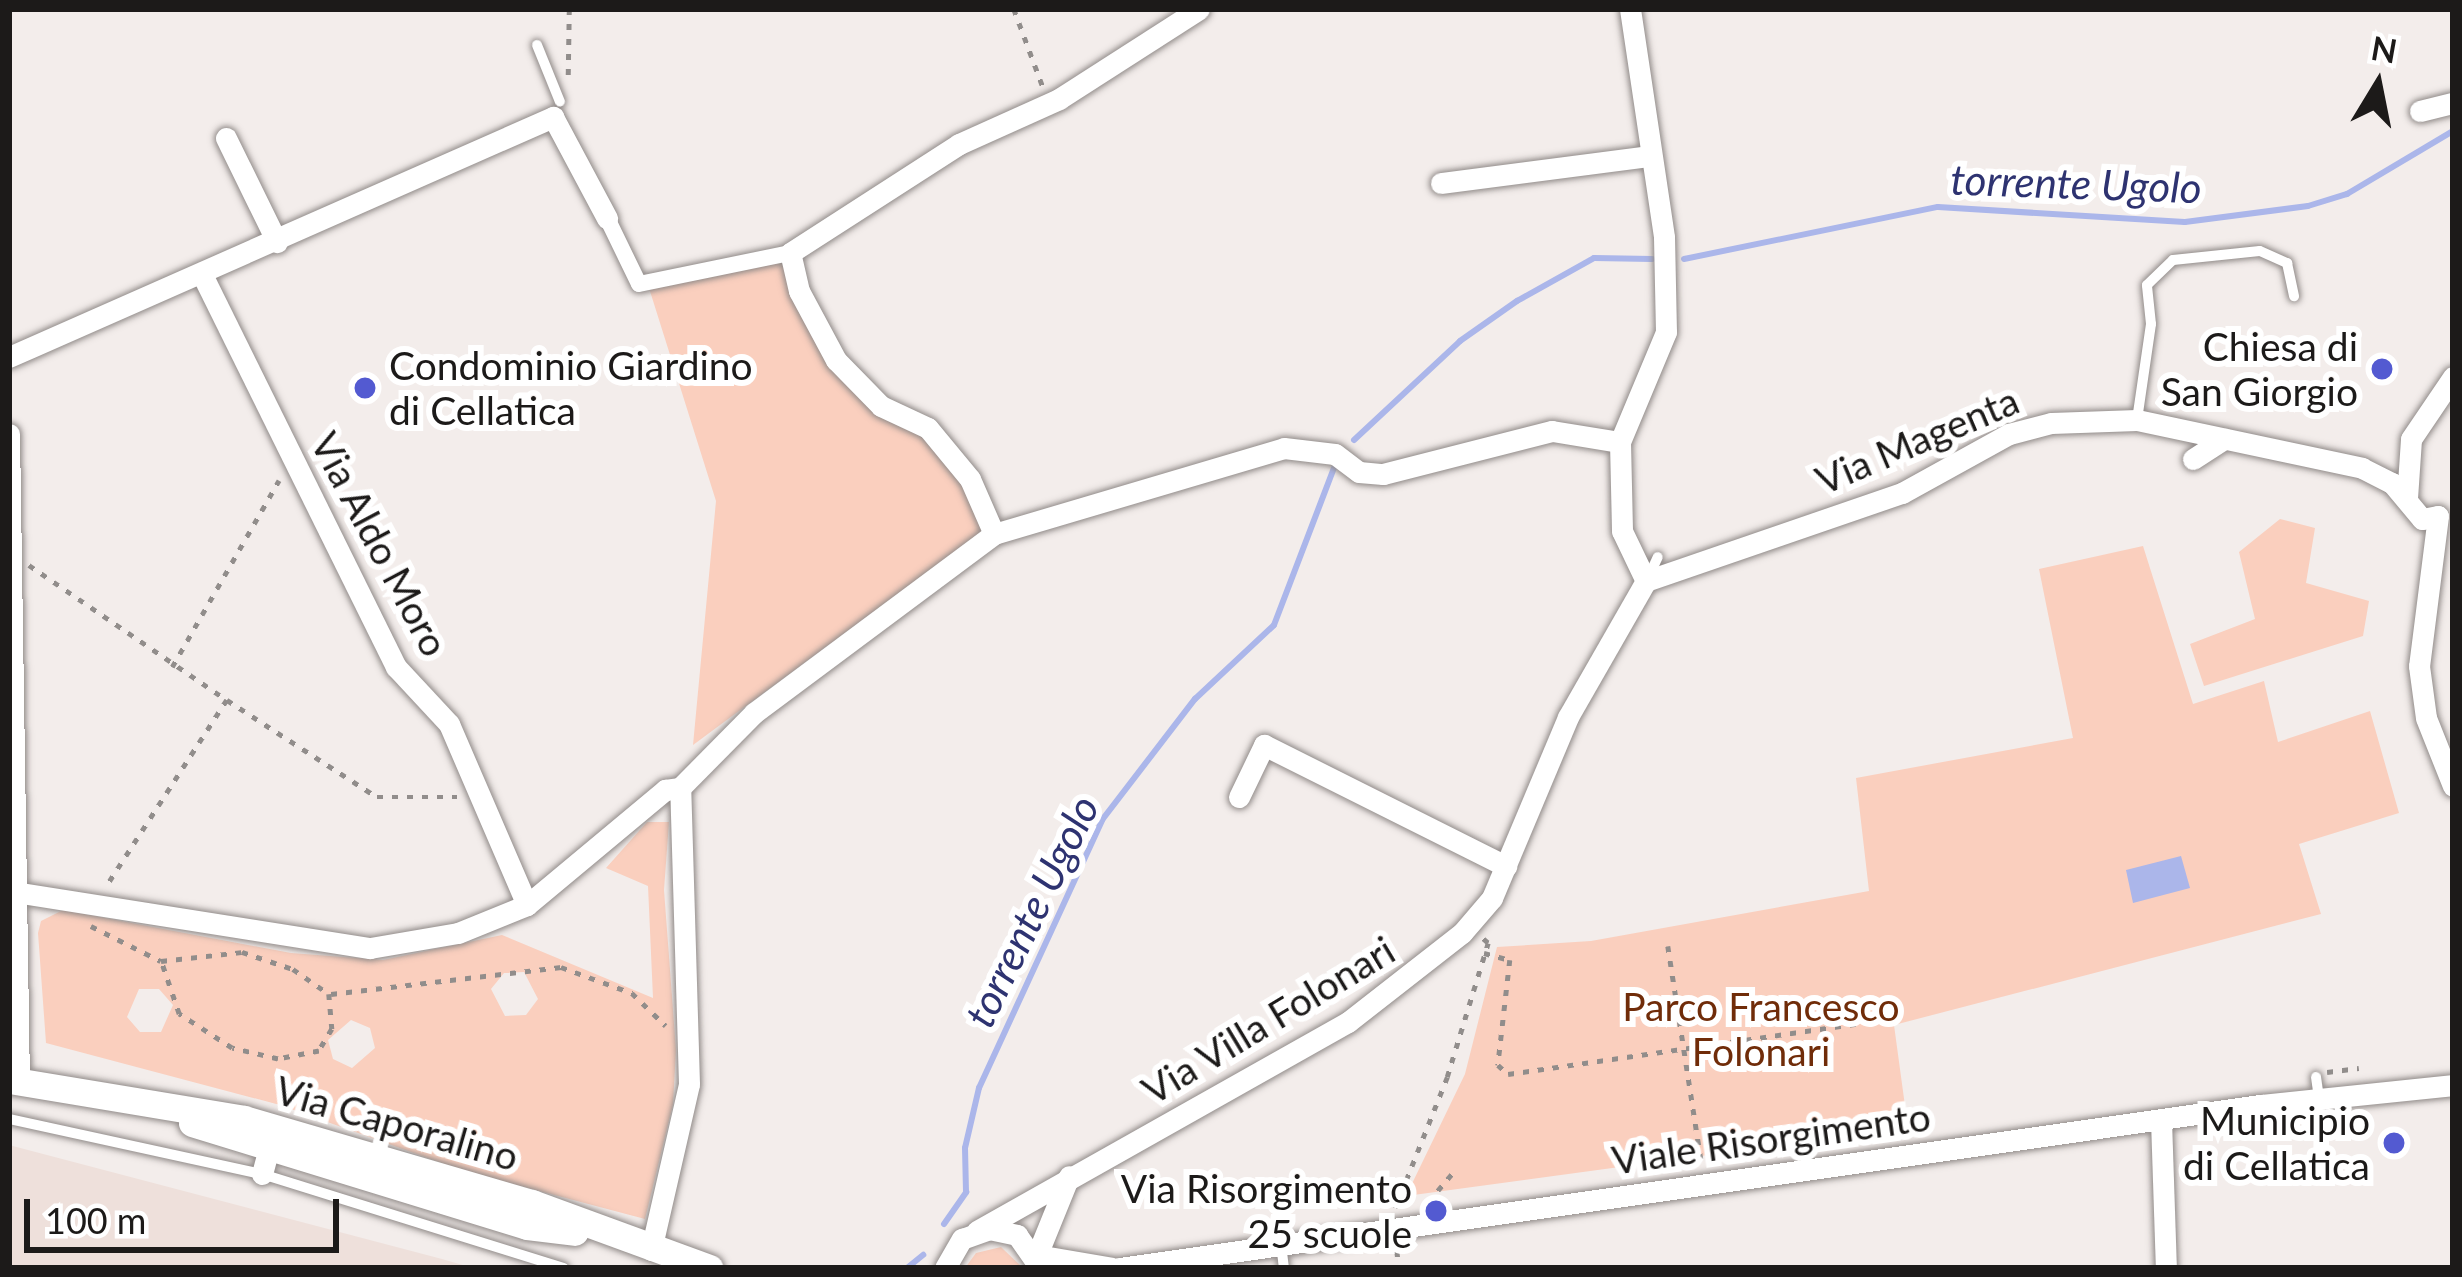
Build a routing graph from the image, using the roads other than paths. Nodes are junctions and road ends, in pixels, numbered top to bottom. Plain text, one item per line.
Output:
1 (1199, 9) edge
2 (1630, 9) edge
3 (537, 45) dead end
4 (2453, 104) edge
5 (558, 106) junction
6 (2420, 111) dead end
7 (226, 138) dead end
8 (1649, 156) junction
9 (1441, 184) dead end
10 (608, 218) joint
11 (277, 242) junction
12 (790, 253) junction
13 (203, 277) junction
14 (2294, 296) dead end
15 (9, 357) edge
16 (2453, 377) edge
17 (2137, 420) junction
18 (9, 434) edge
19 (2224, 439) junction
20 (1620, 442) junction
21 (2194, 459) dead end
22 (2408, 498) junction
23 (2438, 516) edge
24 (994, 534) junction
25 (1658, 557) dead end
26 (1646, 581) junction
27 (2453, 786) edge
28 (680, 788) junction
29 (1239, 797) dead end
30 (1505, 866) junction
31 (21, 893) junction
32 (521, 913) junction
33 (12, 1074) edge
34 (2443, 1084) edge
35 (163, 1111) junction
36 (9, 1119) edge
37 (2161, 1120) junction
38 (265, 1163) junction
39 (1069, 1176) junction
40 (976, 1232) junction
41 (603, 1234) junction
42 (1281, 1244) junction
43 (651, 1250) junction
44 (1211, 1261) edge
45 (945, 1262) edge
46 (1038, 1262) edge
47 (564, 1268) edge
48 (710, 1268) edge
49 (1116, 1268) edge
50 (1284, 1268) edge
51 (2166, 1268) edge

1 - 12 street
2 - 8 street
3 - 5 lane
4 - 6 street
5 - 10 street
5 - 11 street
7 - 11 street
8 - 9 street
8 - 20 street
10 - 12 street
11 - 13 street
12 - 24 street
13 - 15 street
13 - 32 street, Via Aldo Moro
14 - 17 lane
16 - 22 street
17 - 19 street, Via Magenta
17 - 26 street, Via Magenta
18 - 31 street
19 - 21 street
19 - 22 street, Via Magenta
20 - 24 street
20 - 26 street
22 - 23 street
23 - 27 street
24 - 28 street
25 - 26 lane
26 - 30 street, Via Villa Folonari
28 - 32 street
28 - 43 street
29 - 30 street
30 - 39 street, Via Villa Folonari
31 - 32 street
31 - 33 street
33 - 35 street, Via Caporalino
34 - 37 street, Viale Risorgimento
35 - 38 street, Via Caporalino
35 - 41 street, Via Caporalino
36 - 38 lane, Via Caporalino
37 - 42 street, Viale Risorgimento
37 - 51 street
38 - 41 street, Via Caporalino
38 - 47 lane, Via Caporalino
39 - 40 street, Via Villa Folonari
39 - 46 street
40 - 45 street
40 - 46 street, Viale Risorgimento
41 - 43 street, Via Caporalino
42 - 44 street, Viale Risorgimento
42 - 50 lane
43 - 48 street, Via Caporalino
44 - 49 street, Viale Risorgimento
46 - 49 street, Viale Risorgimento

